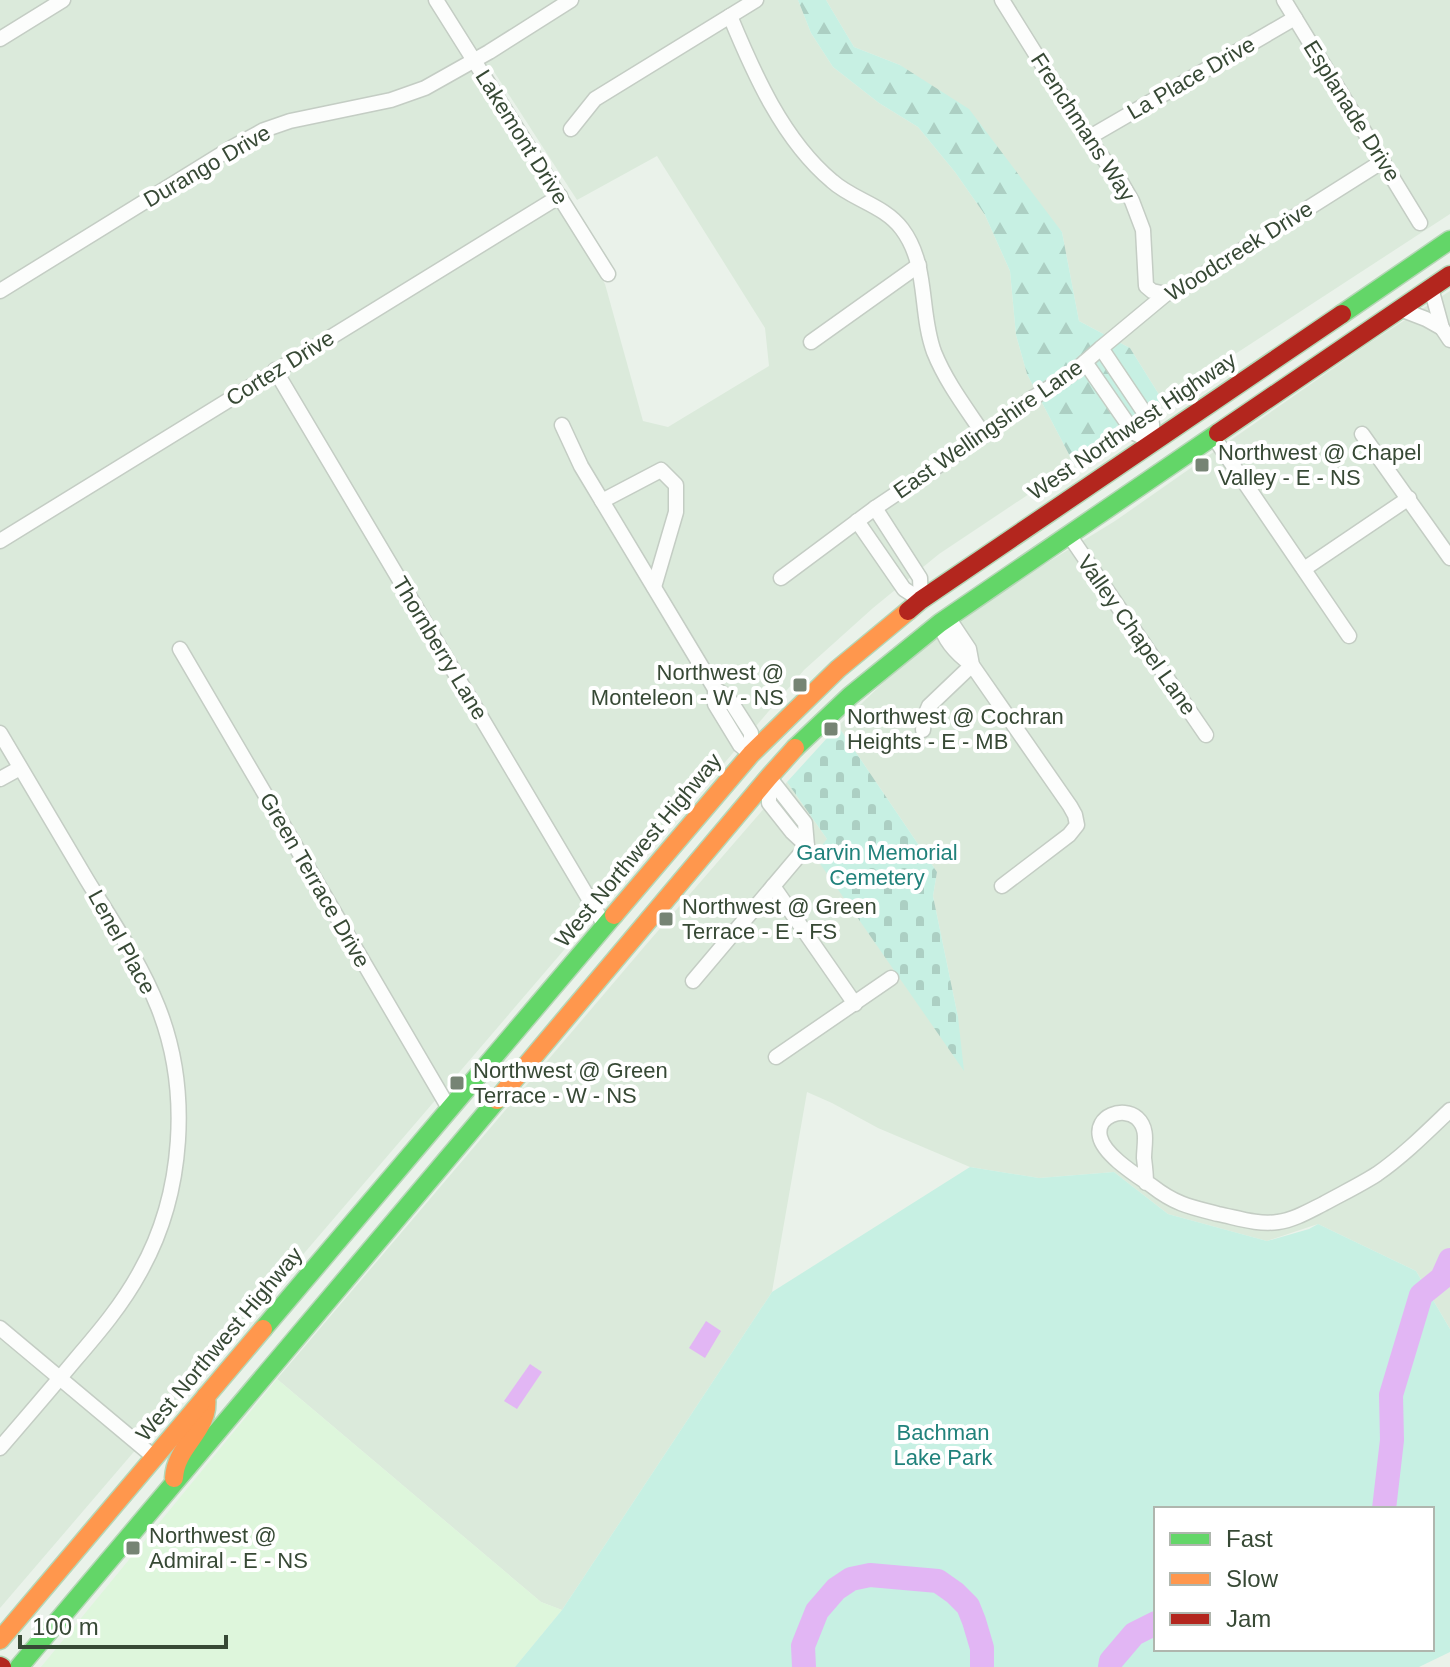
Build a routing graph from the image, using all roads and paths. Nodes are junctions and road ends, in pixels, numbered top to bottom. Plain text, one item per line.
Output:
1 (63, 0) edge
2 (436, 0) edge
3 (571, 0) edge
4 (756, 0) edge
5 (1002, 0) edge
6 (1284, 0) edge
7 (730, 16) junction
8 (1295, 18) junction
9 (0, 39) edge
10 (473, 60) junction
11 (571, 129) dead end
12 (1088, 138) junction
13 (1383, 161) junction
14 (560, 196) junction
15 (1420, 223) dead end
16 (1450, 240) edge
17 (919, 265) junction
18 (608, 274) dead end
19 (1450, 275) edge
20 (1431, 288) junction
21 (0, 291) edge
22 (1166, 294) junction
23 (1400, 309) junction
24 (1446, 334) edge
25 (811, 342) dead end
26 (1101, 348) junction
27 (1085, 362) junction
28 (275, 370) junction
29 (562, 425) dead end
30 (1362, 434) dead end
31 (984, 435) junction
32 (1213, 436) junction
33 (1153, 442) junction
34 (1169, 466) junction
35 (1409, 498) junction
36 (602, 501) junction
37 (875, 508) junction
38 (857, 521) junction
39 (1069, 535) junction
40 (0, 541) edge
41 (1450, 558) edge
42 (1304, 569) junction
43 (781, 578) dead end
44 (654, 587) junction
45 (921, 600) junction
46 (940, 623) junction
47 (1349, 636) dead end
48 (180, 649) dead end
49 (972, 665) junction
50 (923, 730) dead end
51 (0, 733) edge
52 (1206, 735) dead end
53 (751, 754) junction
54 (20, 768) junction
55 (769, 777) junction
56 (0, 779) edge
57 (800, 817) junction
58 (787, 827) junction
59 (807, 846) junction
60 (773, 886) junction
61 (1002, 886) dead end
62 (605, 926) junction
63 (628, 945) junction
64 (891, 978) dead end
65 (693, 981) dead end
66 (855, 1004) junction
67 (776, 1057) dead end
68 (450, 1110) junction
69 (1450, 1110) edge
70 (469, 1132) junction
71 (1146, 1183) junction
72 (0, 1328) edge
73 (259, 1334) junction
74 (282, 1355) junction
75 (60, 1378) junction
76 (206, 1396) junction
77 (0, 1448) edge
78 (154, 1457) junction
79 (175, 1482) junction
80 (0, 1640) edge
81 (19, 1667) edge

1 - 9 street
2 - 10 street, Lakemont Drive
3 - 10 street, Durango Drive
4 - 7 street
5 - 12 street, Frenchmans Way
6 - 8 street, Esplanade Drive
7 - 11 street
7 - 17 street
8 - 12 street, La Place Drive
8 - 13 street, Esplanade Drive
10 - 14 street, Lakemont Drive
10 - 21 street, Durango Drive
12 - 22 street, Frenchmans Way
13 - 15 street, Esplanade Drive
13 - 22 street, Woodcreek Drive
14 - 18 street, Lakemont Drive
14 - 28 street, Cortez Drive
16 - 33 main road, West Northwest Highway
17 - 25 street
17 - 31 street
19 - 20 main road
20 - 23 main road
20 - 24 street
22 - 26 street, Woodcreek Drive
23 - 24 street
23 - 32 main road
26 - 27 street, East Wellingshire Lane
26 - 33 street
27 - 31 street, East Wellingshire Lane
27 - 33 street
28 - 40 street, Cortez Drive
28 - 62 street, Thornberry Lane
29 - 36 street
30 - 35 street
31 - 37 street, East Wellingshire Lane
32 - 34 main road
32 - 42 street
33 - 34 main road
33 - 45 main road, West Northwest Highway
34 - 39 main road
35 - 41 street
35 - 42 street
36 - 44 street
36 - 44 street
37 - 38 street, East Wellingshire Lane
37 - 45 street
38 - 43 street, East Wellingshire Lane
38 - 45 street
39 - 46 main road
39 - 52 street, Valley Chapel Lane
42 - 47 street
44 - 53 street
45 - 46 main road
45 - 53 main road, West Northwest Highway
46 - 49 street
46 - 55 main road
48 - 68 street, Green Terrace Drive
49 - 50 street
49 - 61 street
51 - 54 street, Lenel Place
53 - 55 main road
53 - 62 main road, West Northwest Highway
54 - 56 street
54 - 75 street, Lenel Place
55 - 57 street
55 - 58 street
55 - 63 main road
57 - 58 street
57 - 59 street
58 - 59 street
59 - 60 street
60 - 65 street
60 - 66 street
62 - 63 main road
62 - 68 main road, West Northwest Highway
63 - 70 main road
64 - 66 street
66 - 67 street
68 - 70 main road
68 - 73 main road, West Northwest Highway
69 - 71 street
70 - 74 main road
71 - 71 street
72 - 75 street
73 - 74 main road
73 - 76 main road, West Northwest Highway
74 - 79 main road
75 - 77 street, Lenel Place
75 - 78 street
76 - 78 main road, West Northwest Highway
76 - 79 main road
78 - 80 main road, West Northwest Highway
79 - 81 main road

